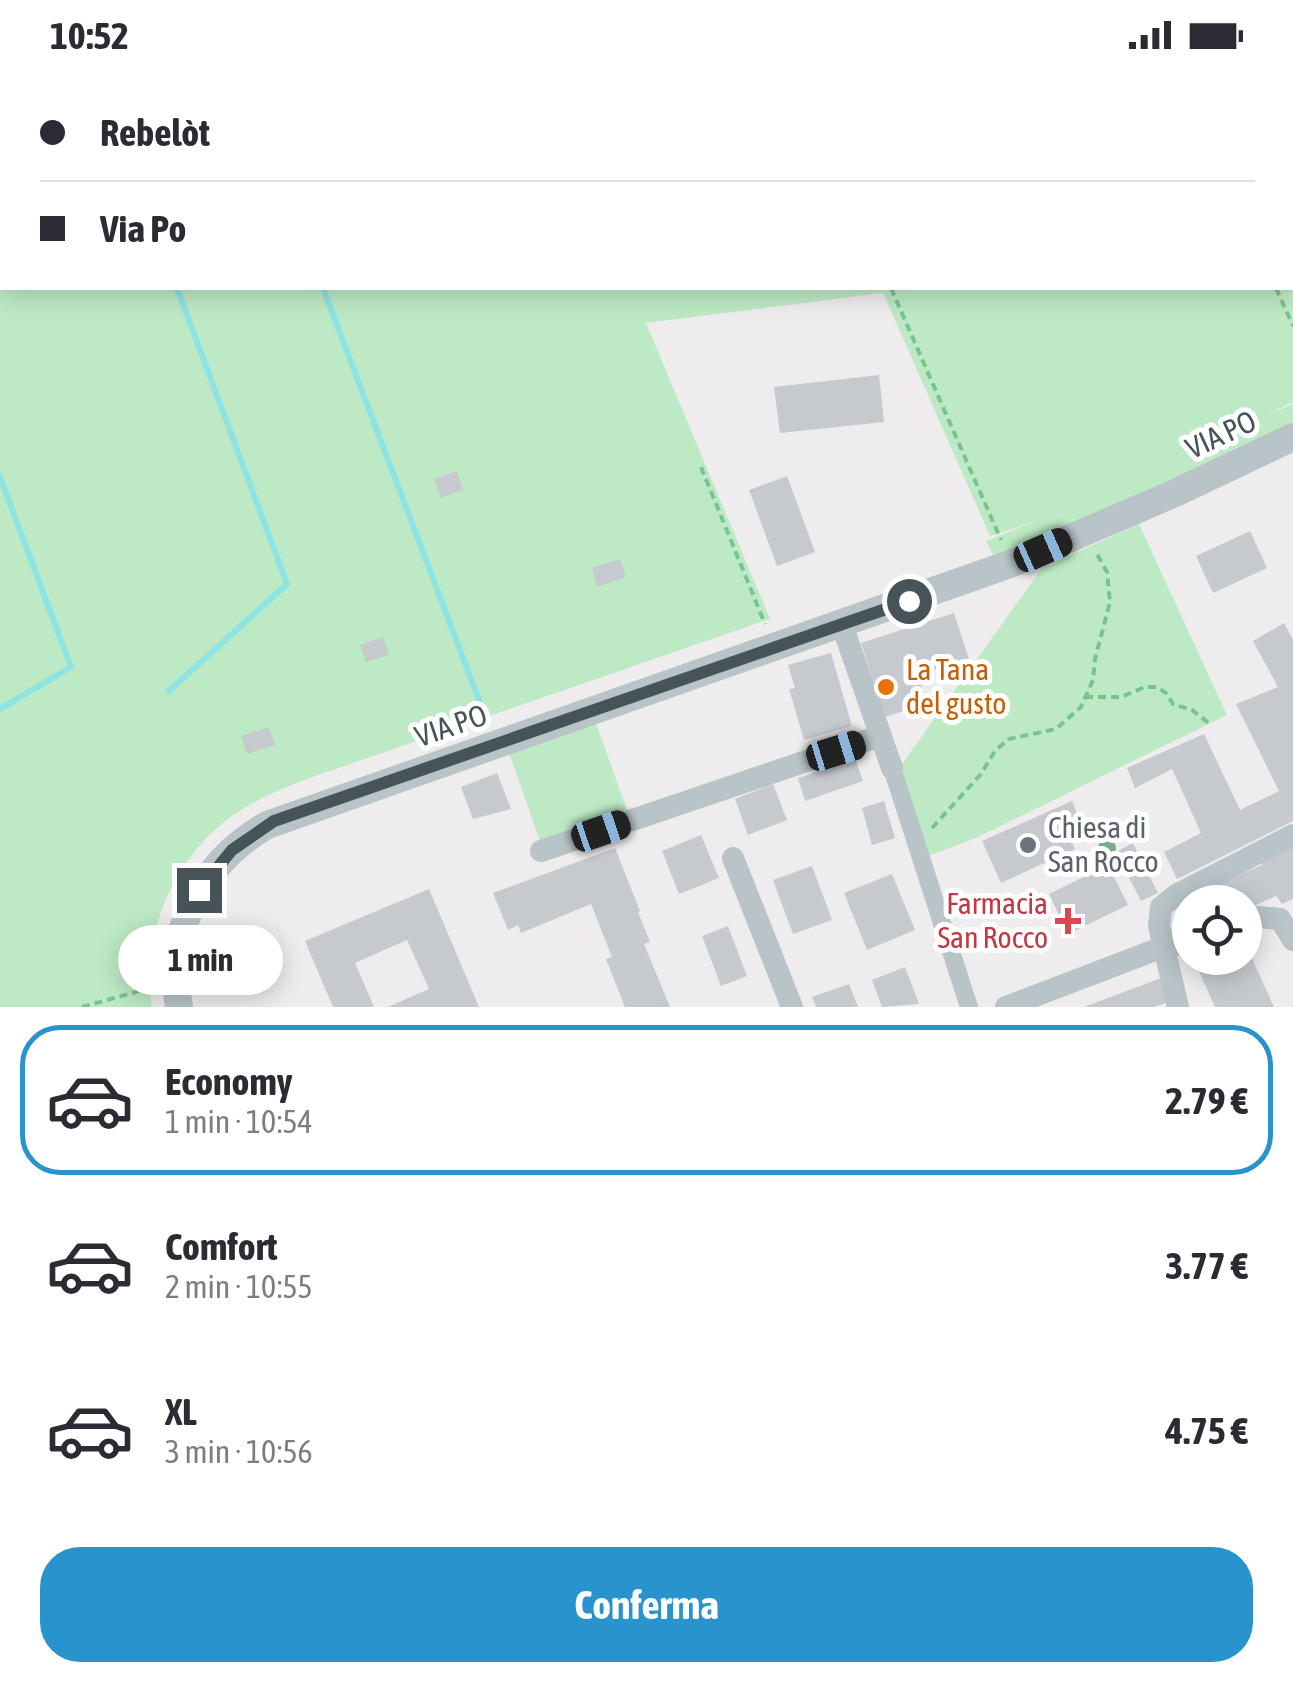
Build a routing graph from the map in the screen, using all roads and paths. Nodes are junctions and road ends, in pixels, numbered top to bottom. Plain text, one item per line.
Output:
1 (892, 290) edge
2 (1277, 290) edge
3 (1293, 326) edge
4 (1293, 437) edge
5 (701, 467) dead end
6 (1092, 545) dead end
7 (1010, 564) junction
8 (842, 625) junction
9 (775, 648) junction
10 (1086, 698) junction
11 (1210, 724) dead end
12 (880, 736) junction
13 (892, 768) joint
14 (1293, 835) edge
15 (541, 851) dead end
16 (920, 855) junction
17 (732, 858) dead end
18 (1262, 917) edge
19 (1293, 940) edge
20 (1172, 945) edge
21 (1164, 947) junction
22 (177, 996) edge
23 (82, 1007) edge
24 (792, 1007) edge
25 (970, 1007) edge
26 (1006, 1007) edge
27 (1178, 1007) edge
28 (1195, 1007) edge

1 - 7 path
2 - 3 path
4 - 7 street, VIA PO
5 - 9 path
6 - 10 path
7 - 8 street, VIA PO
8 - 9 street, VIA PO
8 - 12 street
9 - 22 street, VIA PO
10 - 11 path
10 - 16 path
12 - 13 street
12 - 15 street
13 - 16 street
14 - 21 street
16 - 25 street
17 - 24 street
18 - 19 street
20 - 21 street
21 - 26 street
21 - 27 street
21 - 28 street
22 - 23 path

